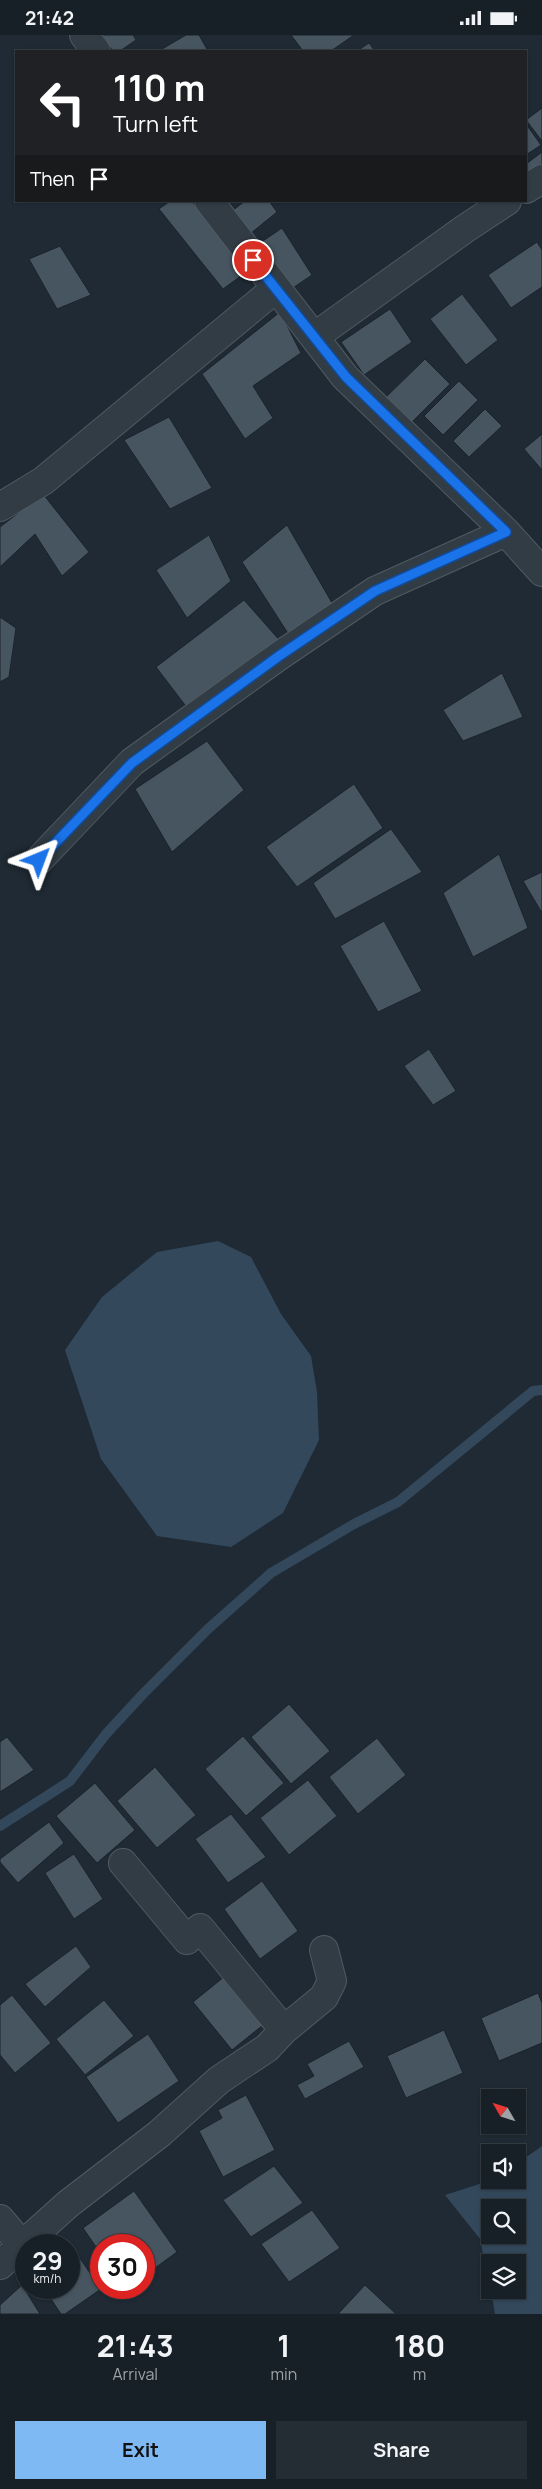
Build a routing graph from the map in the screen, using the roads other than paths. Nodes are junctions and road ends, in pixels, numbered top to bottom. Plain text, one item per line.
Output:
1 (84, 35) edge
2 (95, 50) edge
3 (542, 179) edge
4 (527, 188) edge
5 (210, 202) edge
6 (505, 202) edge
7 (275, 289) junction
8 (314, 337) junction
9 (0, 507) edge
10 (506, 532) junction
11 (542, 572) edge
12 (39, 860) dead end
13 (123, 1863) dead end
14 (324, 1950) dead end
15 (284, 2029) junction
16 (0, 2219) edge
17 (34, 2234) edge
18 (15, 2237) edge
19 (15, 2251) edge
20 (0, 2265) edge

1 - 2 street
3 - 4 street
5 - 7 street
6 - 8 street
7 - 8 street
7 - 9 street
8 - 10 street
10 - 11 street
10 - 12 street
13 - 15 street
14 - 15 street
15 - 17 street
16 - 18 street
19 - 20 street

